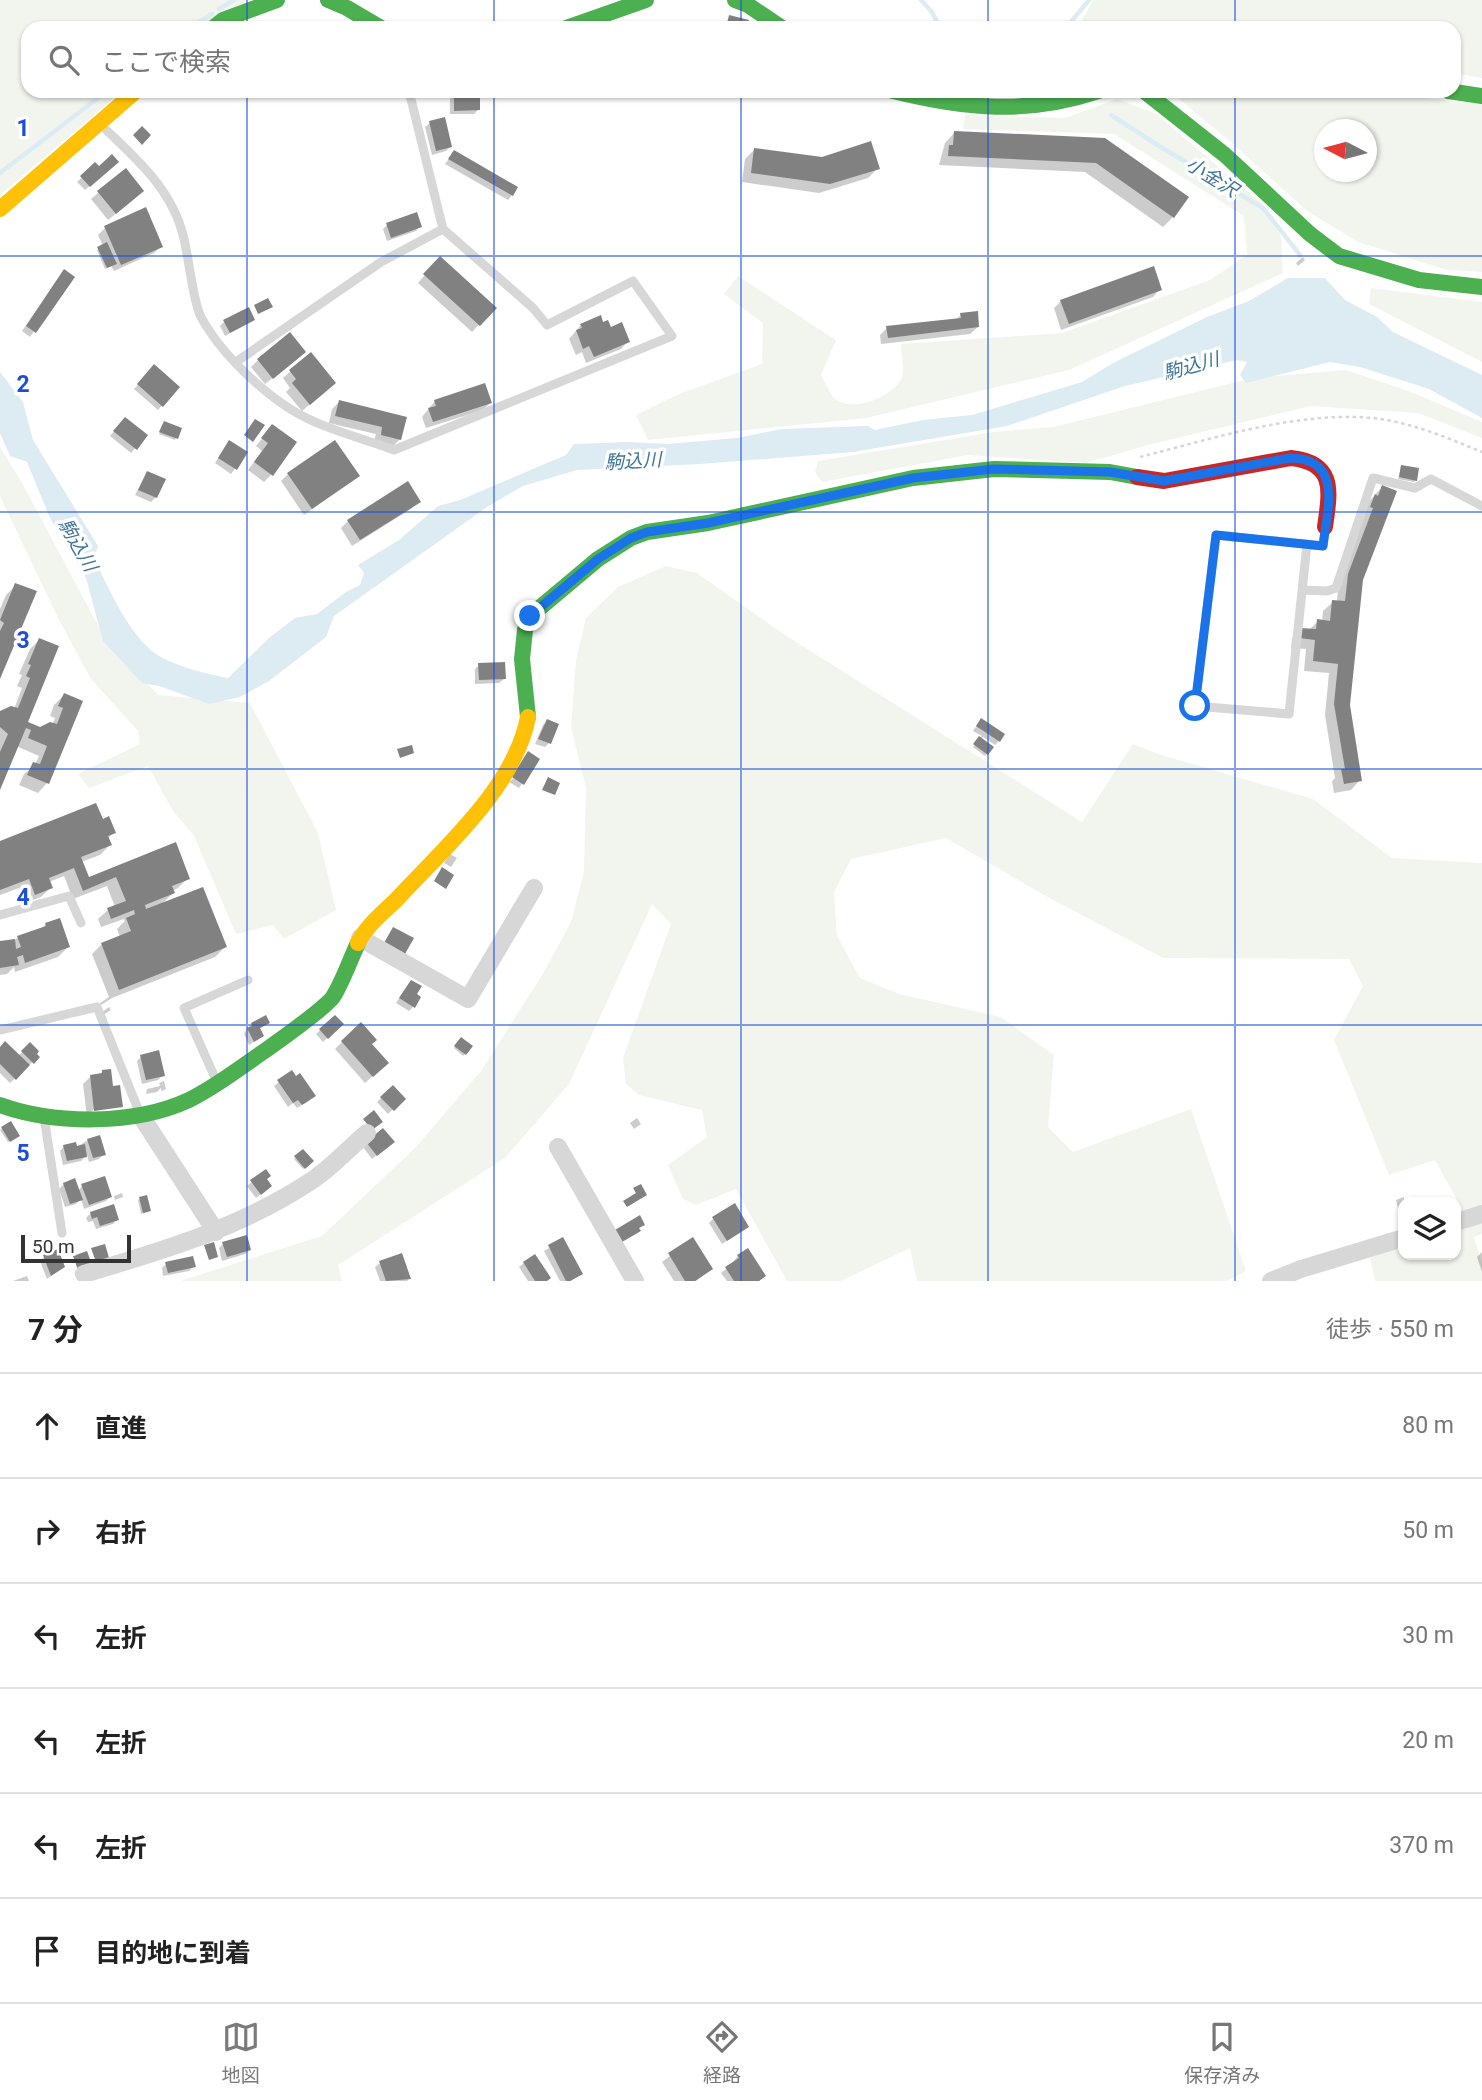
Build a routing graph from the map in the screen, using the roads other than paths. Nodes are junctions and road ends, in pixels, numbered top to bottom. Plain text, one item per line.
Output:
1 (277, 0) edge
2 (328, 0) edge
3 (646, 0) edge
4 (735, 0) edge
5 (222, 21) edge
6 (369, 21) edge
7 (586, 21) edge
8 (772, 21) edge
9 (1461, 93) edge
10 (1482, 96) edge
11 (128, 98) edge
12 (411, 98) edge
13 (929, 98) edge
14 (1078, 98) edge
15 (1153, 98) edge
16 (99, 123) junction
17 (0, 208) edge
18 (443, 229) junction
19 (1482, 286) edge
20 (236, 362) junction
21 (1482, 506) edge
22 (1325, 527) joint
23 (1307, 544) junction
24 (1302, 590) junction
25 (534, 888) dead end
26 (0, 915) edge
27 (81, 923) dead end
28 (360, 938) junction
29 (248, 980) dead end
30 (0, 1030) edge
31 (217, 1083) junction
32 (0, 1105) edge
33 (44, 1115) junction
34 (141, 1116) junction
35 (366, 1133) dead end
36 (558, 1146) dead end
37 (1482, 1214) edge
38 (1461, 1220) edge
39 (216, 1232) junction
40 (62, 1233) dead end
41 (1398, 1240) edge
42 (84, 1274) dead end
43 (635, 1281) edge
44 (1270, 1281) edge

1 - 5 street
2 - 6 street
3 - 7 street
4 - 8 street
9 - 10 street
11 - 16 street
12 - 18 lane
13 - 14 street
15 - 19 street
16 - 17 street
16 - 20 lane
18 - 20 lane
18 - 20 lane
21 - 24 lane
22 - 23 lane
22 - 28 street
23 - 24 lane
23 - 24 lane
25 - 28 street
26 - 27 lane
28 - 31 street
29 - 31 lane
30 - 34 lane
31 - 34 street
32 - 33 street
33 - 34 street
33 - 40 lane
34 - 39 street
35 - 39 street
36 - 43 street
37 - 38 street
39 - 42 street
41 - 44 street

